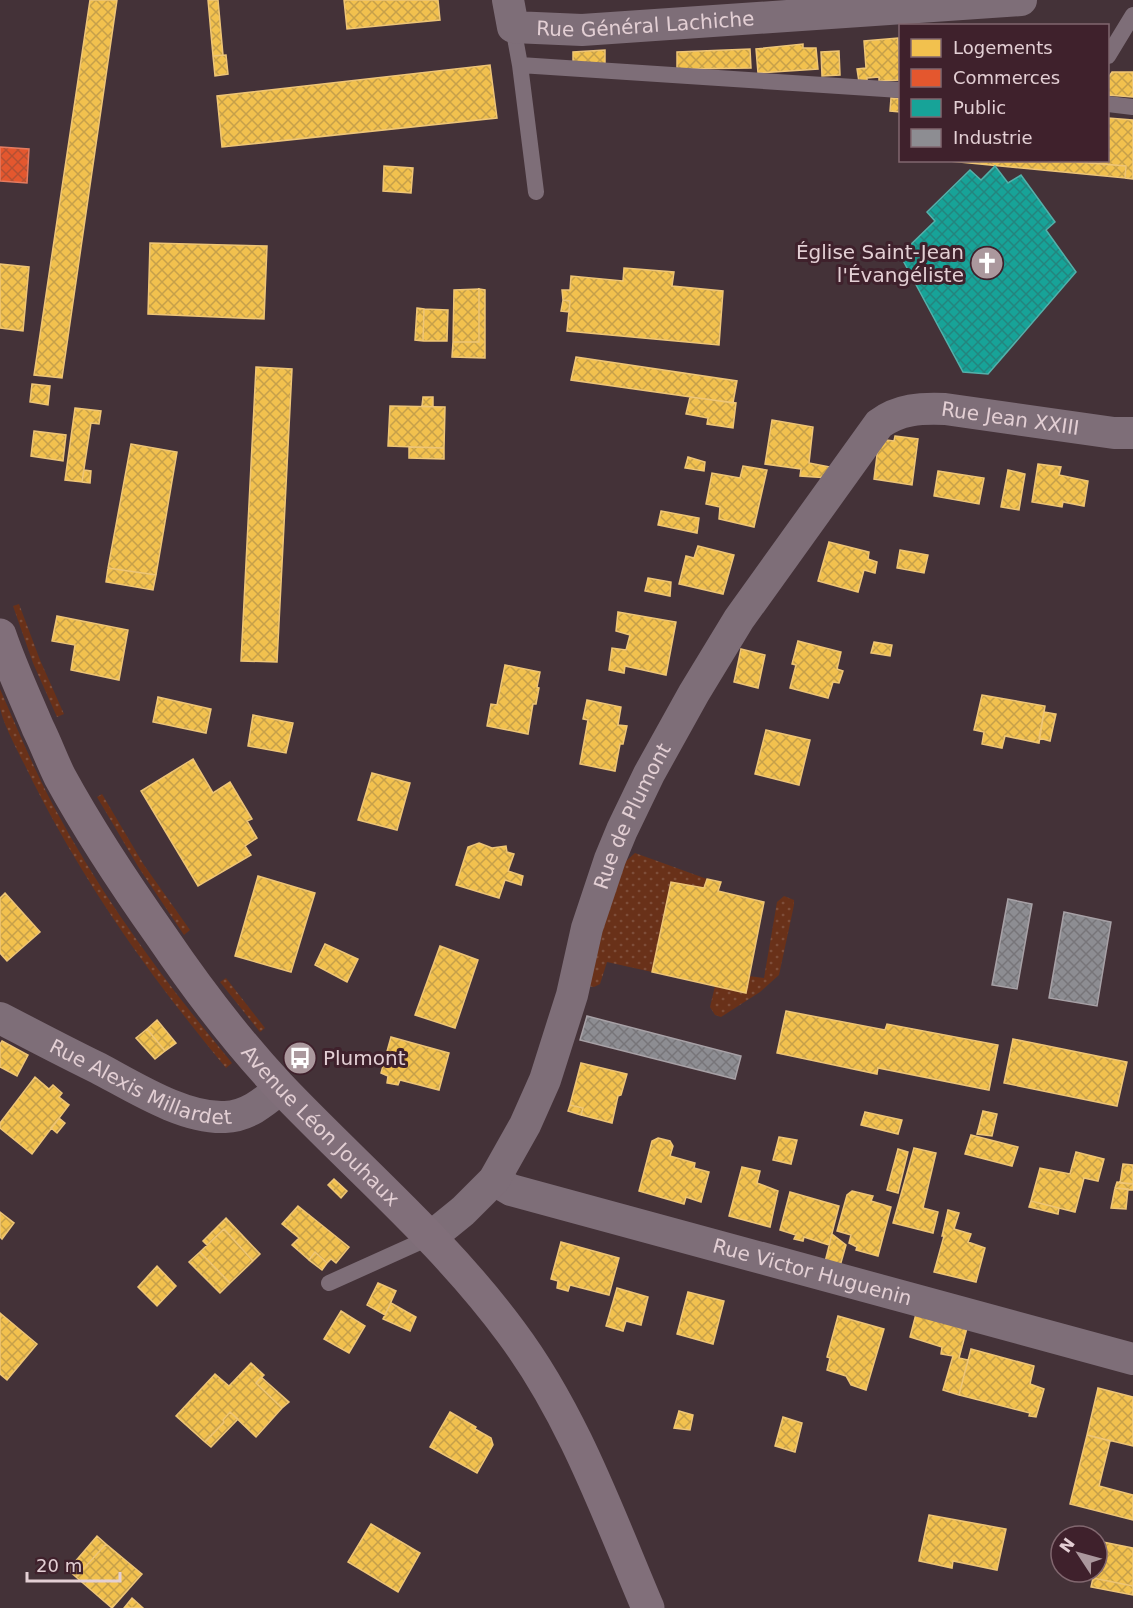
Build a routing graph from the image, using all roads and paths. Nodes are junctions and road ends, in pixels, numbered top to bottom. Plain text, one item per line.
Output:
1 (1021, 0) edge
2 (511, 13) edge
3 (1133, 15) edge
4 (1109, 53) edge
5 (520, 65) junction
6 (899, 90) edge
7 (1109, 104) edge
8 (1133, 107) edge
9 (536, 192) dead end
10 (888, 417) joint
11 (1133, 433) edge
12 (0, 635) edge
13 (0, 1018) edge
14 (281, 1088) junction
15 (494, 1180) junction
16 (431, 1238) junction
17 (329, 1282) dead end
18 (1133, 1359) edge
19 (648, 1608) edge

1 - 2 street, Rue Général Lachiche
2 - 5 lane
3 - 4 lane
5 - 6 lane
5 - 9 lane
7 - 8 lane
10 - 11 street, Rue Jean XXIII
10 - 15 street, Rue de Plumont
12 - 14 main road, Avenue Léon Jouhaux
13 - 14 street, Rue Alexis Millardet
14 - 16 main road, Avenue Léon Jouhaux
15 - 16 street, Rue de Plumont
15 - 18 street, Rue Victor Huguenin
16 - 17 lane
16 - 19 main road, Avenue Léon Jouhaux

